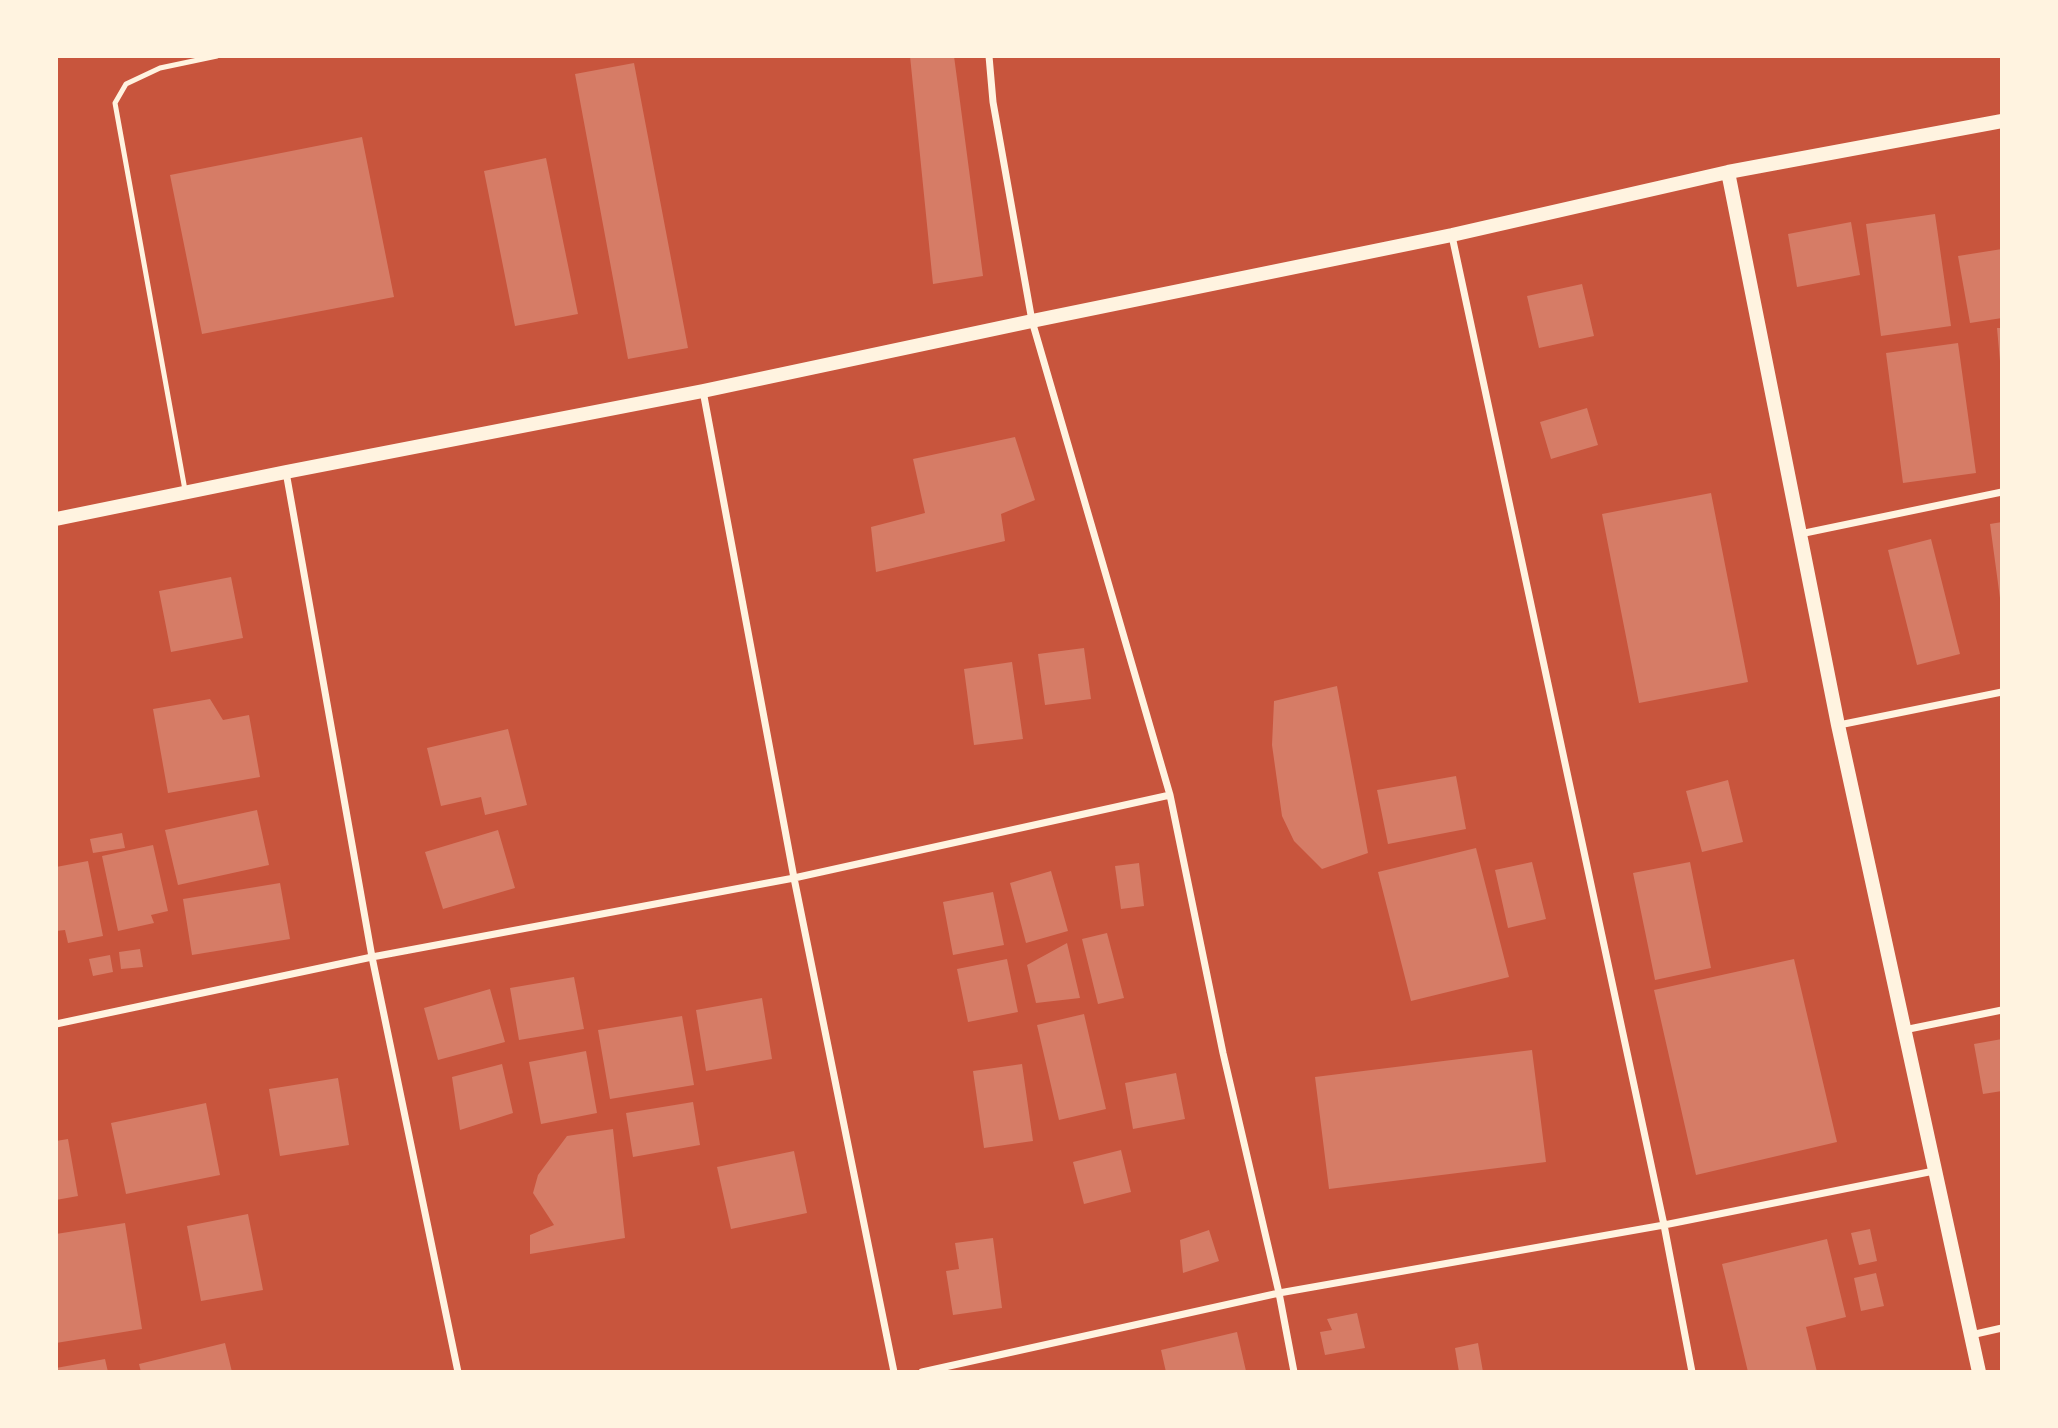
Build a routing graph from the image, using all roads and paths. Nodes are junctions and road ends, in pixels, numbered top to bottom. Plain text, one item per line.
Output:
1 (217, 56) edge
2 (989, 56) edge
3 (2002, 121) edge
4 (1728, 172) junction
5 (1452, 235) junction
6 (1032, 321) junction
7 (704, 391) junction
8 (286, 472) junction
9 (2002, 492) edge
10 (185, 493) junction
11 (56, 519) edge
12 (1800, 534) junction
13 (2002, 692) edge
14 (1838, 725) junction
15 (1170, 795) junction
16 (794, 878) junction
17 (372, 957) junction
18 (2002, 1010) edge
19 (56, 1024) edge
20 (1903, 1030) junction
21 (1934, 1171) junction
22 (1664, 1225) junction
23 (1279, 1293) junction
24 (2002, 1328) edge
25 (1970, 1335) junction
26 (458, 1372) edge
27 (894, 1372) edge
28 (922, 1372) edge
29 (1294, 1372) edge
30 (1692, 1372) edge
31 (1979, 1372) edge

1 - 10 lane
2 - 6 street
3 - 4 main road
4 - 5 main road
4 - 12 main road
5 - 6 main road
5 - 22 street
6 - 7 main road
6 - 15 street
7 - 8 main road
7 - 16 street
8 - 10 main road
8 - 17 street
9 - 12 street
10 - 11 main road
12 - 14 main road
13 - 14 street
14 - 20 main road
15 - 16 street
15 - 23 street
16 - 17 street
16 - 27 street
17 - 19 street
17 - 26 street
18 - 20 street
20 - 21 main road
21 - 22 street
21 - 25 main road
22 - 23 street
22 - 30 street
23 - 28 street
23 - 29 street
24 - 25 street
25 - 31 main road

